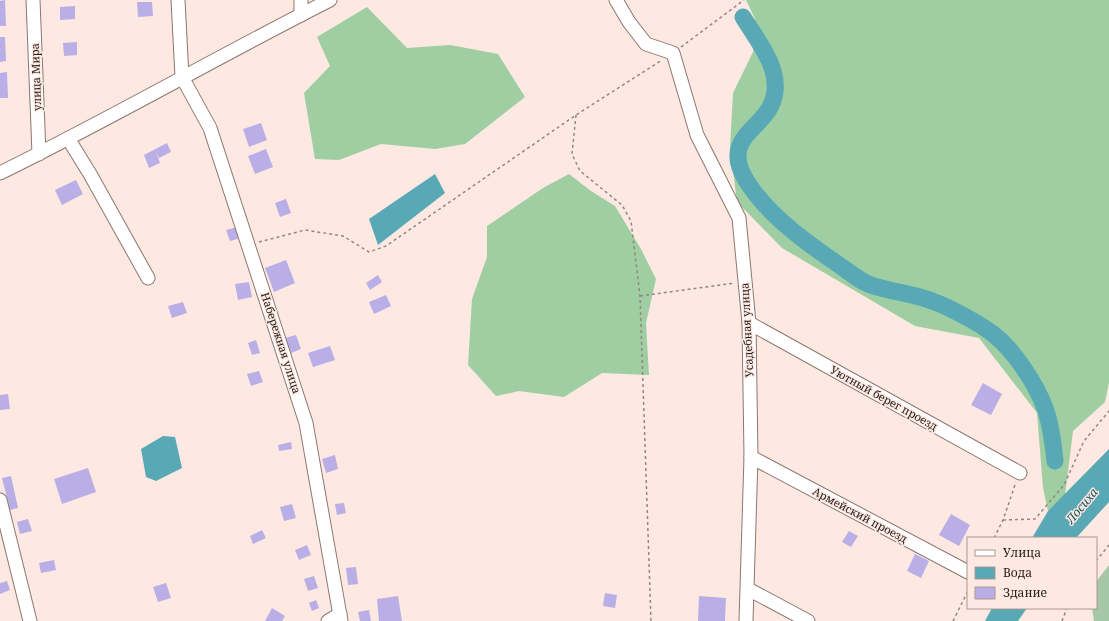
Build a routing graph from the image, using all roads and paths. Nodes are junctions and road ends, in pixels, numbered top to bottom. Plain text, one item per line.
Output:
1 (33, 0) edge
2 (178, 0) edge
3 (301, 0) edge
4 (330, 0) edge
5 (616, 0) edge
6 (744, 0) edge
7 (301, 15) junction
8 (673, 53) junction
9 (182, 77) junction
10 (576, 115) junction
11 (69, 140) junction
12 (39, 154) junction
13 (0, 173) edge
14 (250, 246) junction
15 (148, 278) dead end
16 (745, 281) junction
17 (640, 296) junction
18 (749, 324) junction
19 (1109, 411) edge
20 (751, 457) junction
21 (1020, 473) joint
22 (0, 500) edge
23 (1003, 520) junction
24 (994, 537) edge
25 (1109, 545) edge
26 (1097, 560) edge
27 (967, 571) edge
28 (748, 589) junction
29 (967, 593) edge
30 (1067, 609) edge
31 (340, 618) edge
32 (30, 621) edge
33 (328, 621) edge
34 (651, 621) edge
35 (746, 621) edge
36 (808, 621) edge
37 (953, 621) edge
38 (1062, 621) edge

1 - 12 street, улица Мира
2 - 9 street
3 - 7 street
4 - 7 street
5 - 8 street
6 - 8 path
7 - 9 street
8 - 10 path
8 - 16 street, Усадебная улица
9 - 11 street
9 - 14 street, Набережная улица
10 - 14 path
10 - 17 path
11 - 12 street
11 - 15 street
12 - 13 street
14 - 31 street, Набережная улица
16 - 17 path
16 - 18 street, Усадебная улица
17 - 34 path
18 - 20 street, Усадебная улица
18 - 21 street, Уютный берег проезд
19 - 23 path
20 - 27 street, Армейский проезд
20 - 28 street, Усадебная улица
21 - 23 path
22 - 32 street
23 - 24 path
25 - 26 path
28 - 35 street, Усадебная улица
28 - 36 street
29 - 37 path
30 - 38 path
31 - 33 street

